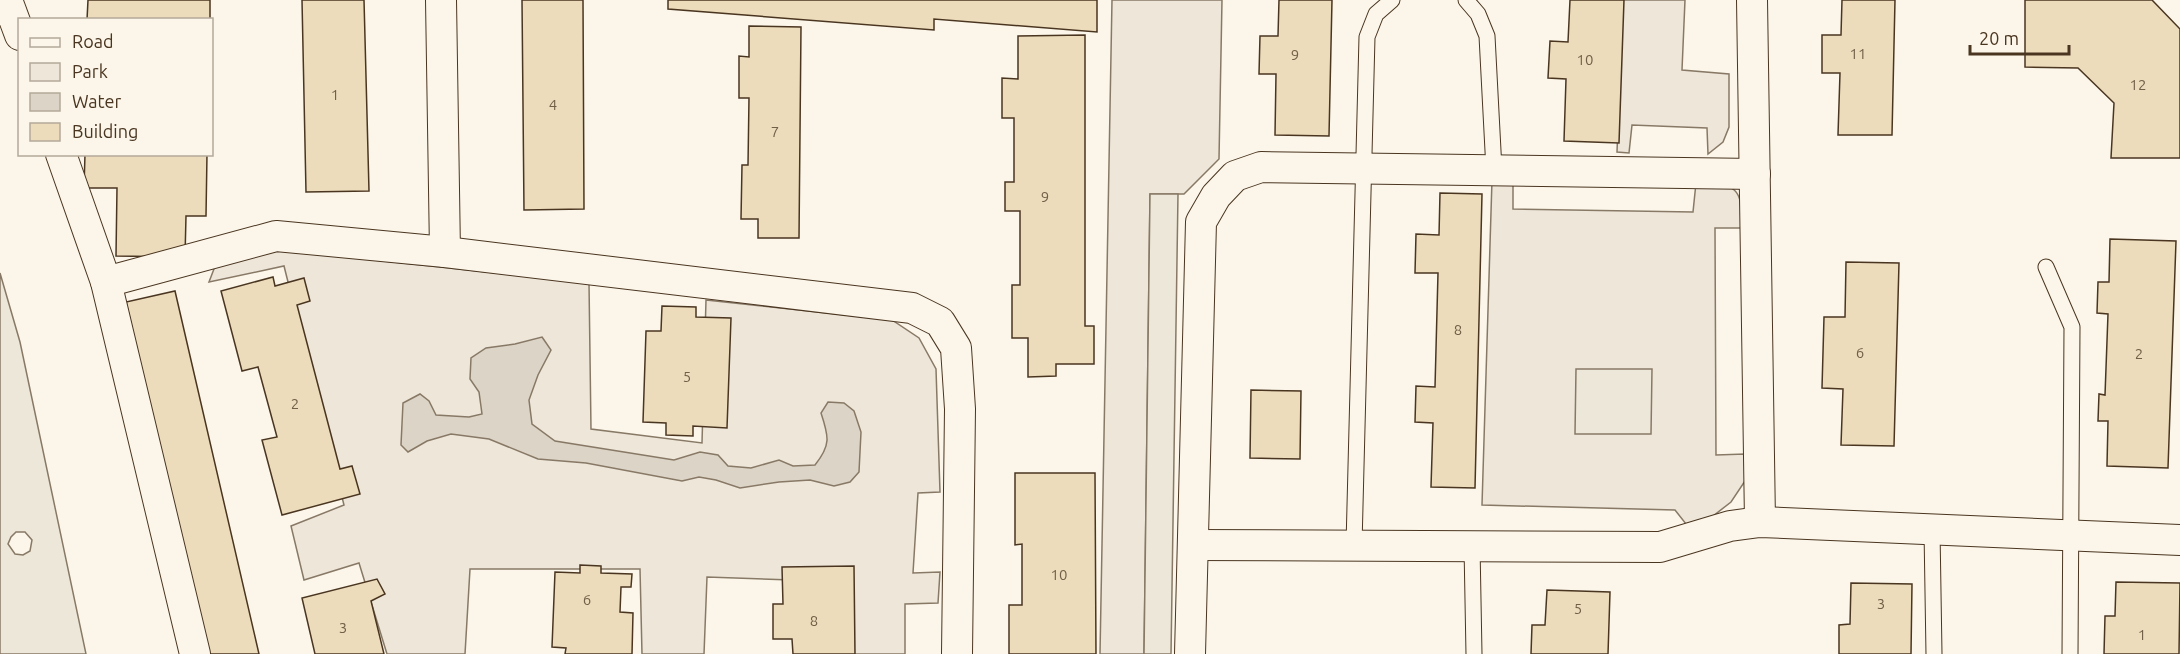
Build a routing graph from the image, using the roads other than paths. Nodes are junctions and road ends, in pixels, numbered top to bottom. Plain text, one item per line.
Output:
1 (7, 0) edge
2 (441, 0) edge
3 (1392, 0) edge
4 (1466, 0) edge
5 (1752, 0) edge
6 (18, 30) edge
7 (62, 156) edge
8 (1364, 169) junction
9 (1494, 170) junction
10 (1755, 174) junction
11 (445, 252) junction
12 (2046, 267) dead end
13 (106, 282) junction
14 (1760, 522) junction
15 (1932, 530) junction
16 (2071, 536) junction
17 (2180, 540) edge
18 (1193, 545) junction
19 (1354, 545) junction
20 (1472, 546) junction
21 (195, 654) edge
22 (957, 654) edge
23 (1190, 654) edge
24 (1474, 654) edge
25 (1934, 654) edge
26 (2070, 654) edge

1 - 6 street
2 - 11 street
3 - 8 lane
4 - 9 lane
5 - 10 street
7 - 13 street
8 - 9 street
8 - 18 street
8 - 19 lane
9 - 10 street
10 - 14 street
11 - 13 street
11 - 22 street
12 - 16 lane
13 - 21 street
14 - 15 street
14 - 20 street
15 - 16 street
15 - 25 lane
16 - 17 street
16 - 26 lane
18 - 19 street
18 - 23 street
19 - 20 street
20 - 24 lane

